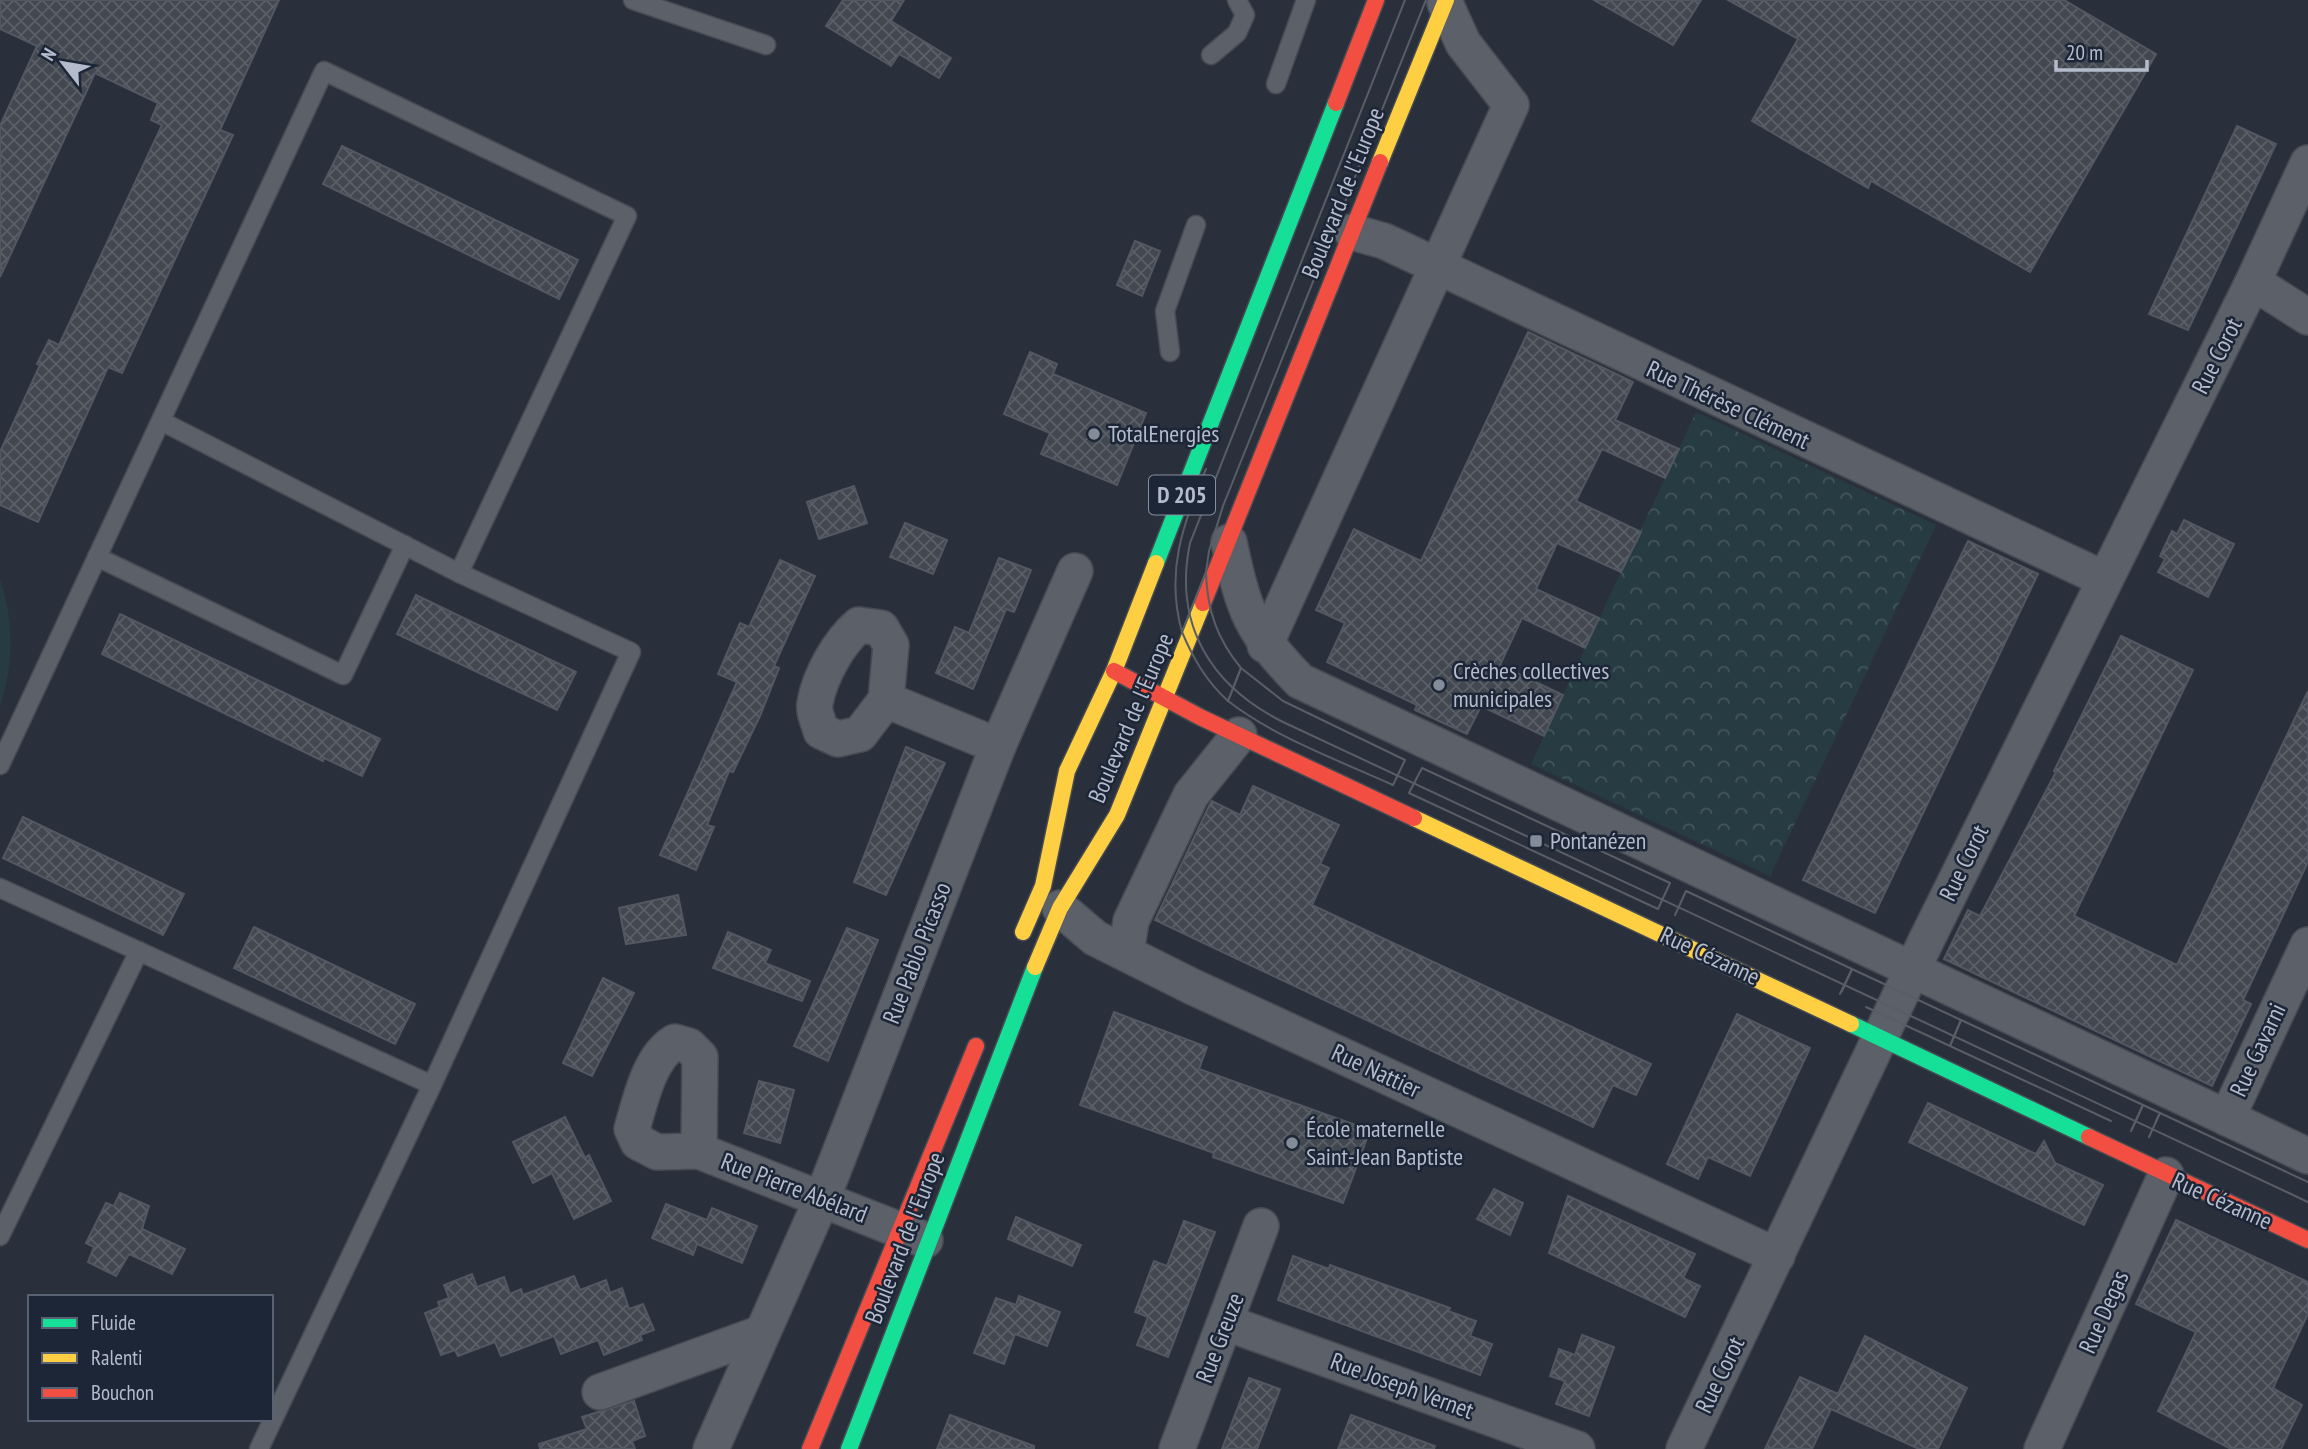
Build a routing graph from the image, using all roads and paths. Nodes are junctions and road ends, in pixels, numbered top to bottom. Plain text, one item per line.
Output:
1 (633, 0) edge
2 (1237, 0) edge
3 (1306, 0) edge
4 (1376, 0) edge
5 (1446, 2) edge
6 (662, 5) edge
7 (765, 45) dead end
8 (1211, 55) dead end
9 (1276, 85) dead end
10 (2308, 163) edge
11 (1196, 225) dead end
12 (1352, 232) junction
13 (1438, 269) junction
14 (2253, 282) junction
15 (2308, 317) edge
16 (1170, 352) dead end
17 (161, 421) junction
18 (1229, 542) junction
19 (405, 545) junction
20 (97, 557) junction
21 (1075, 571) dead end
22 (459, 573) junction
23 (2104, 579) junction
24 (1265, 645) junction
25 (1114, 671) junction
26 (1164, 697) junction
27 (886, 700) dead end
28 (1239, 735) junction
29 (998, 746) junction
30 (0, 765) edge
31 (0, 888) edge
32 (1060, 908) junction
33 (2308, 945) edge
34 (1015, 950) dead end
35 (139, 951) junction
36 (1126, 953) junction
37 (1911, 971) junction
38 (984, 1027) dead end
39 (1881, 1037) junction
40 (432, 1085) junction
41 (2227, 1118) junction
42 (699, 1151) dead end
43 (2308, 1156) edge
44 (2165, 1175) junction
45 (822, 1199) junction
46 (1261, 1226) dead end
47 (914, 1235) junction
48 (0, 1236) edge
49 (2308, 1240) edge
50 (1777, 1256) junction
51 (1227, 1322) junction
52 (759, 1334) junction
53 (600, 1392) dead end
54 (273, 1420) edge
55 (272, 1421) edge
56 (259, 1449) edge
57 (711, 1449) edge
58 (810, 1449) edge
59 (849, 1449) edge
60 (1177, 1449) edge
61 (1577, 1449) edge
62 (1684, 1449) edge
63 (2042, 1449) edge

1 - 6 lane
2 - 8 lane
3 - 9 lane
4 - 25 main road, Boulevard de l'Europe / D 205
5 - 12 main road, Boulevard de l'Europe
5 - 13 street
6 - 7 lane
10 - 14 street
11 - 16 lane
12 - 13 street, Rue Thérèse Clément
12 - 18 main road, Boulevard de l'Europe
13 - 23 street, Rue Thérèse Clément
13 - 24 street
14 - 15 street
14 - 23 street, Rue Corot
17 - 19 lane
17 - 20 lane
17 - 22 lane
18 - 24 street
18 - 26 main road, Boulevard de l'Europe
19 - 20 lane
19 - 22 lane
20 - 30 lane
21 - 29 street, Rue Pablo Picasso
22 - 40 lane
23 - 37 street, Rue Corot
24 - 37 street
25 - 26 main road, Rue Cézanne
25 - 34 main road, Boulevard de l'Europe
26 - 28 main road, Rue Cézanne
26 - 32 main road, Boulevard de l'Europe
27 - 29 street
28 - 36 street
28 - 39 main road, Rue Cézanne
29 - 45 street, Rue Pablo Picasso
31 - 35 lane
32 - 36 street, Rue Nattier
32 - 47 main road, Boulevard de l'Europe
33 - 41 street, Rue Gavarni
35 - 40 lane
35 - 48 lane
36 - 50 street, Rue Nattier
37 - 39 street, Rue Corot
37 - 41 street
38 - 47 main road, Boulevard de l'Europe
39 - 44 main road, Rue Cézanne
39 - 50 street, Rue Corot
40 - 54 lane
41 - 43 street
42 - 45 street, Rue Pierre Abélard
44 - 49 main road, Rue Cézanne
44 - 63 street, Rue Degas
45 - 47 street, Rue Pierre Abélard
45 - 52 street, Rue Pablo Picasso
46 - 51 street, Rue Greuze
47 - 58 main road, Boulevard de l'Europe
47 - 59 main road, Boulevard de l'Europe
50 - 62 street, Rue Corot
51 - 60 street, Rue Greuze
51 - 61 street, Rue Joseph Vernet
52 - 53 street
52 - 57 street, Rue Pablo Picasso
55 - 56 lane

